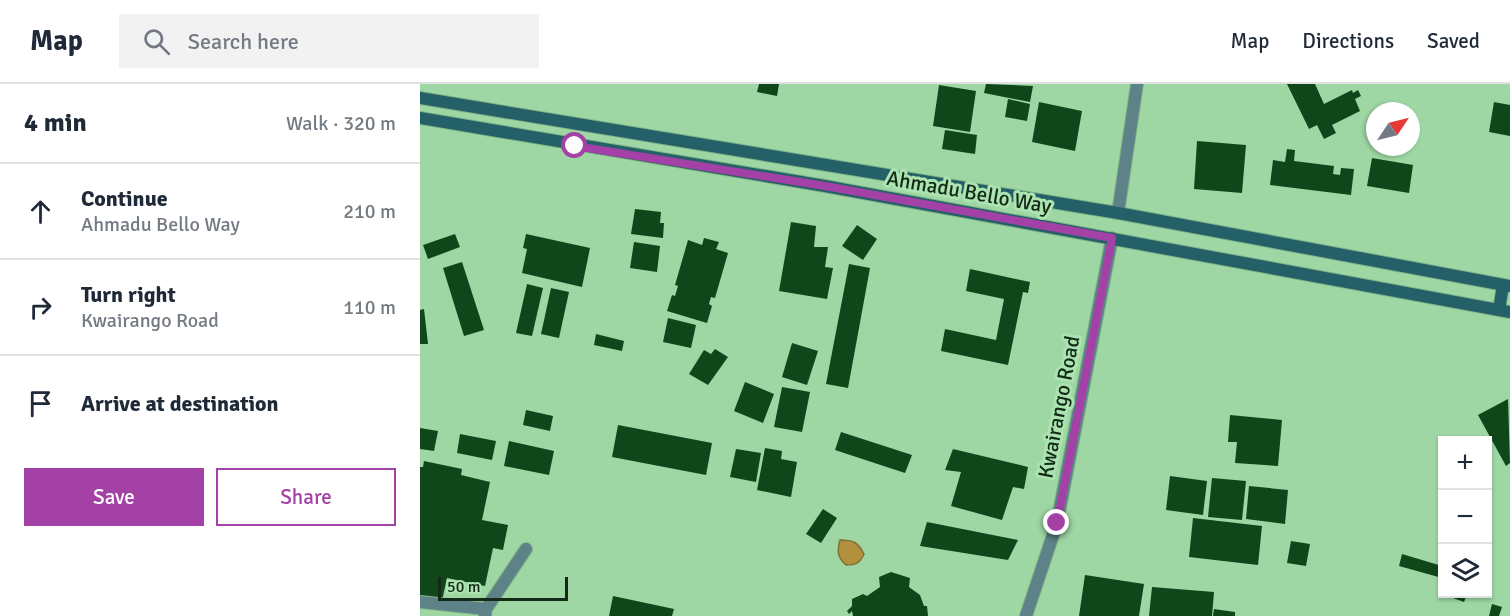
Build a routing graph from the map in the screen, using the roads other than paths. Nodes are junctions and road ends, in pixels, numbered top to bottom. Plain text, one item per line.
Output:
1 (1137, 84) edge
2 (420, 98) edge
3 (420, 118) edge
4 (1118, 213) junction
5 (1112, 238) junction
6 (1507, 285) edge
7 (1504, 311) edge
8 (526, 549) dead end
9 (420, 602) edge
10 (486, 612) edge
11 (1026, 616) edge

1 - 4 street
2 - 4 main road, Ahmadu Bello Way
3 - 5 main road, Ahmadu Bello Way
4 - 6 main road, Ahmadu Bello Way
5 - 7 main road, Ahmadu Bello Way
5 - 11 street, Kwairango Road
6 - 7 main road
8 - 10 street
9 - 10 street

